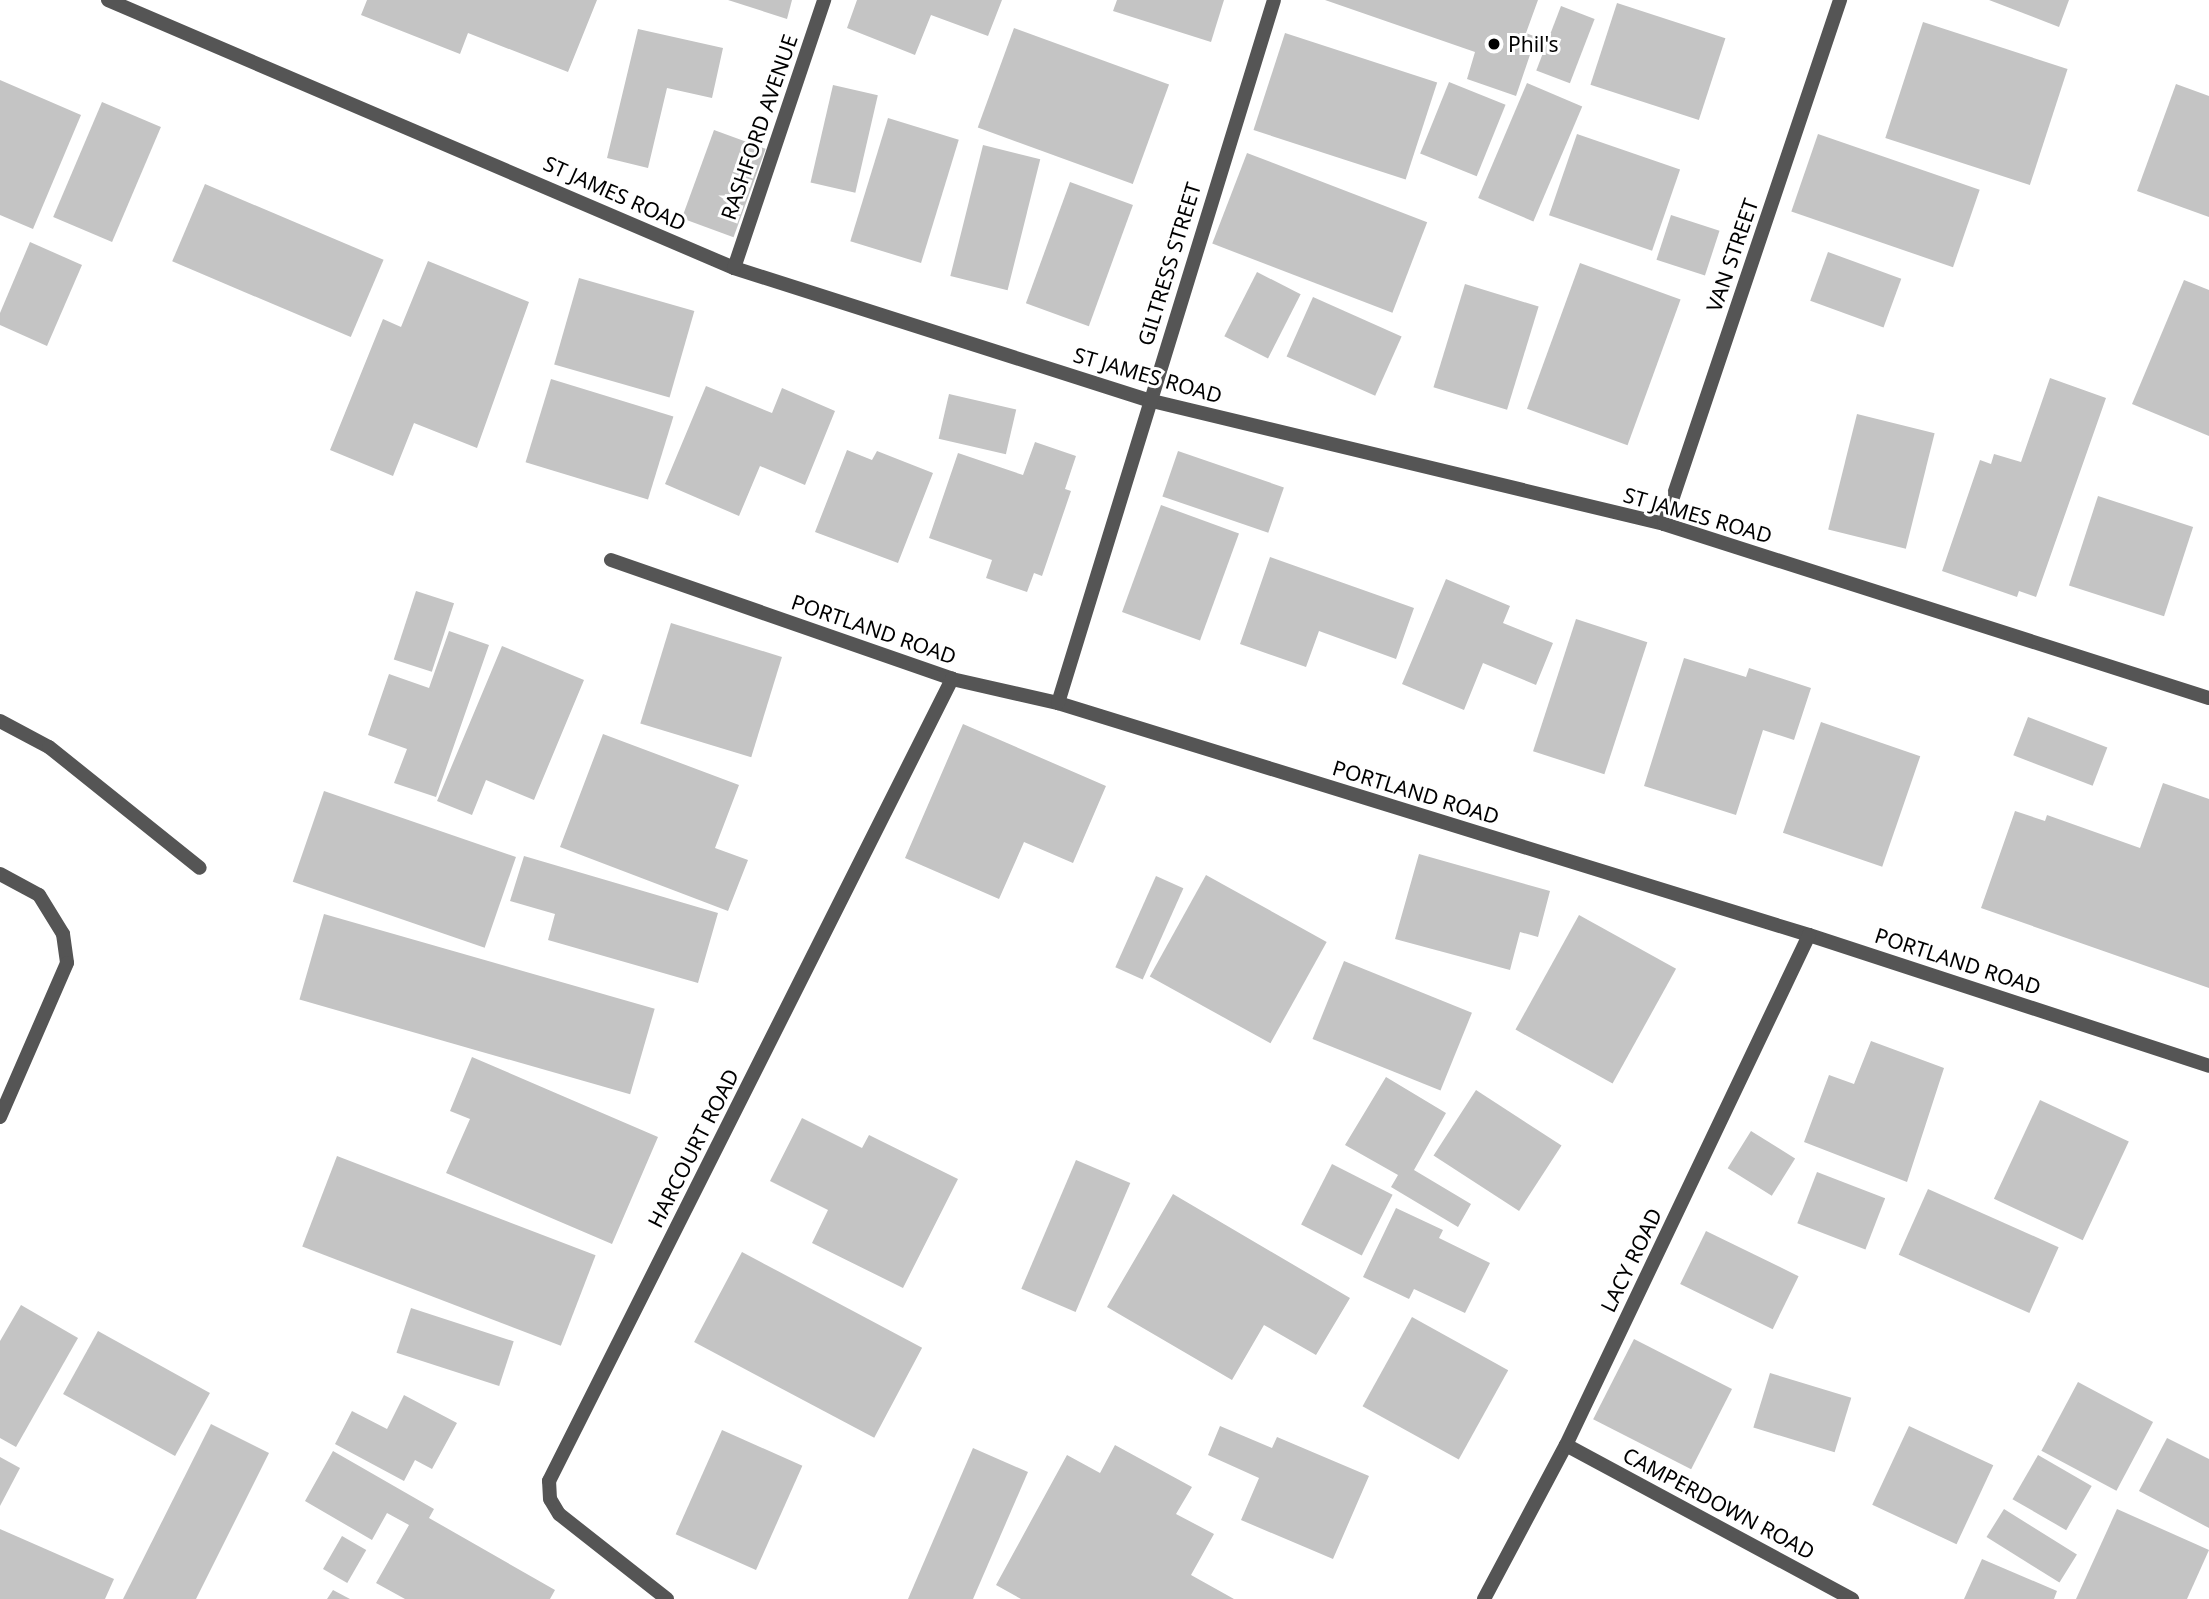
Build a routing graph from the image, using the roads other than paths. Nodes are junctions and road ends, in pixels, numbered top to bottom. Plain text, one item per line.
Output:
1 (108, 0) edge
2 (824, 0) edge
3 (1274, 0) edge
4 (1840, 0) edge
5 (734, 268) junction
6 (1148, 400) junction
7 (1664, 524) junction
8 (611, 559) dead end
9 (952, 679) junction
10 (2208, 696) edge
11 (1058, 703) junction
12 (0, 720) edge
13 (200, 868) dead end
14 (0, 874) edge
15 (1809, 935) junction
16 (2209, 1066) edge
17 (0, 1116) edge
18 (1566, 1445) junction
19 (667, 1599) edge
20 (1484, 1599) edge
21 (1852, 1599) edge

1 - 5 street, ST JAMES ROAD
2 - 5 street, RASHFORD AVENUE
3 - 6 street, GILTRESS STREET
4 - 7 street, VAN STREET
5 - 6 street, ST JAMES ROAD
6 - 7 street, ST JAMES ROAD
6 - 11 street, GILTRESS STREET
7 - 10 street, ST JAMES ROAD
8 - 9 street, PORTLAND ROAD
9 - 11 street, PORTLAND ROAD
9 - 19 street, HARCOURT ROAD
11 - 15 street, PORTLAND ROAD
12 - 13 street
14 - 17 street
15 - 16 street, PORTLAND ROAD
15 - 18 street, LACY ROAD
18 - 20 street, LACY ROAD
18 - 21 street, CAMPERDOWN ROAD

